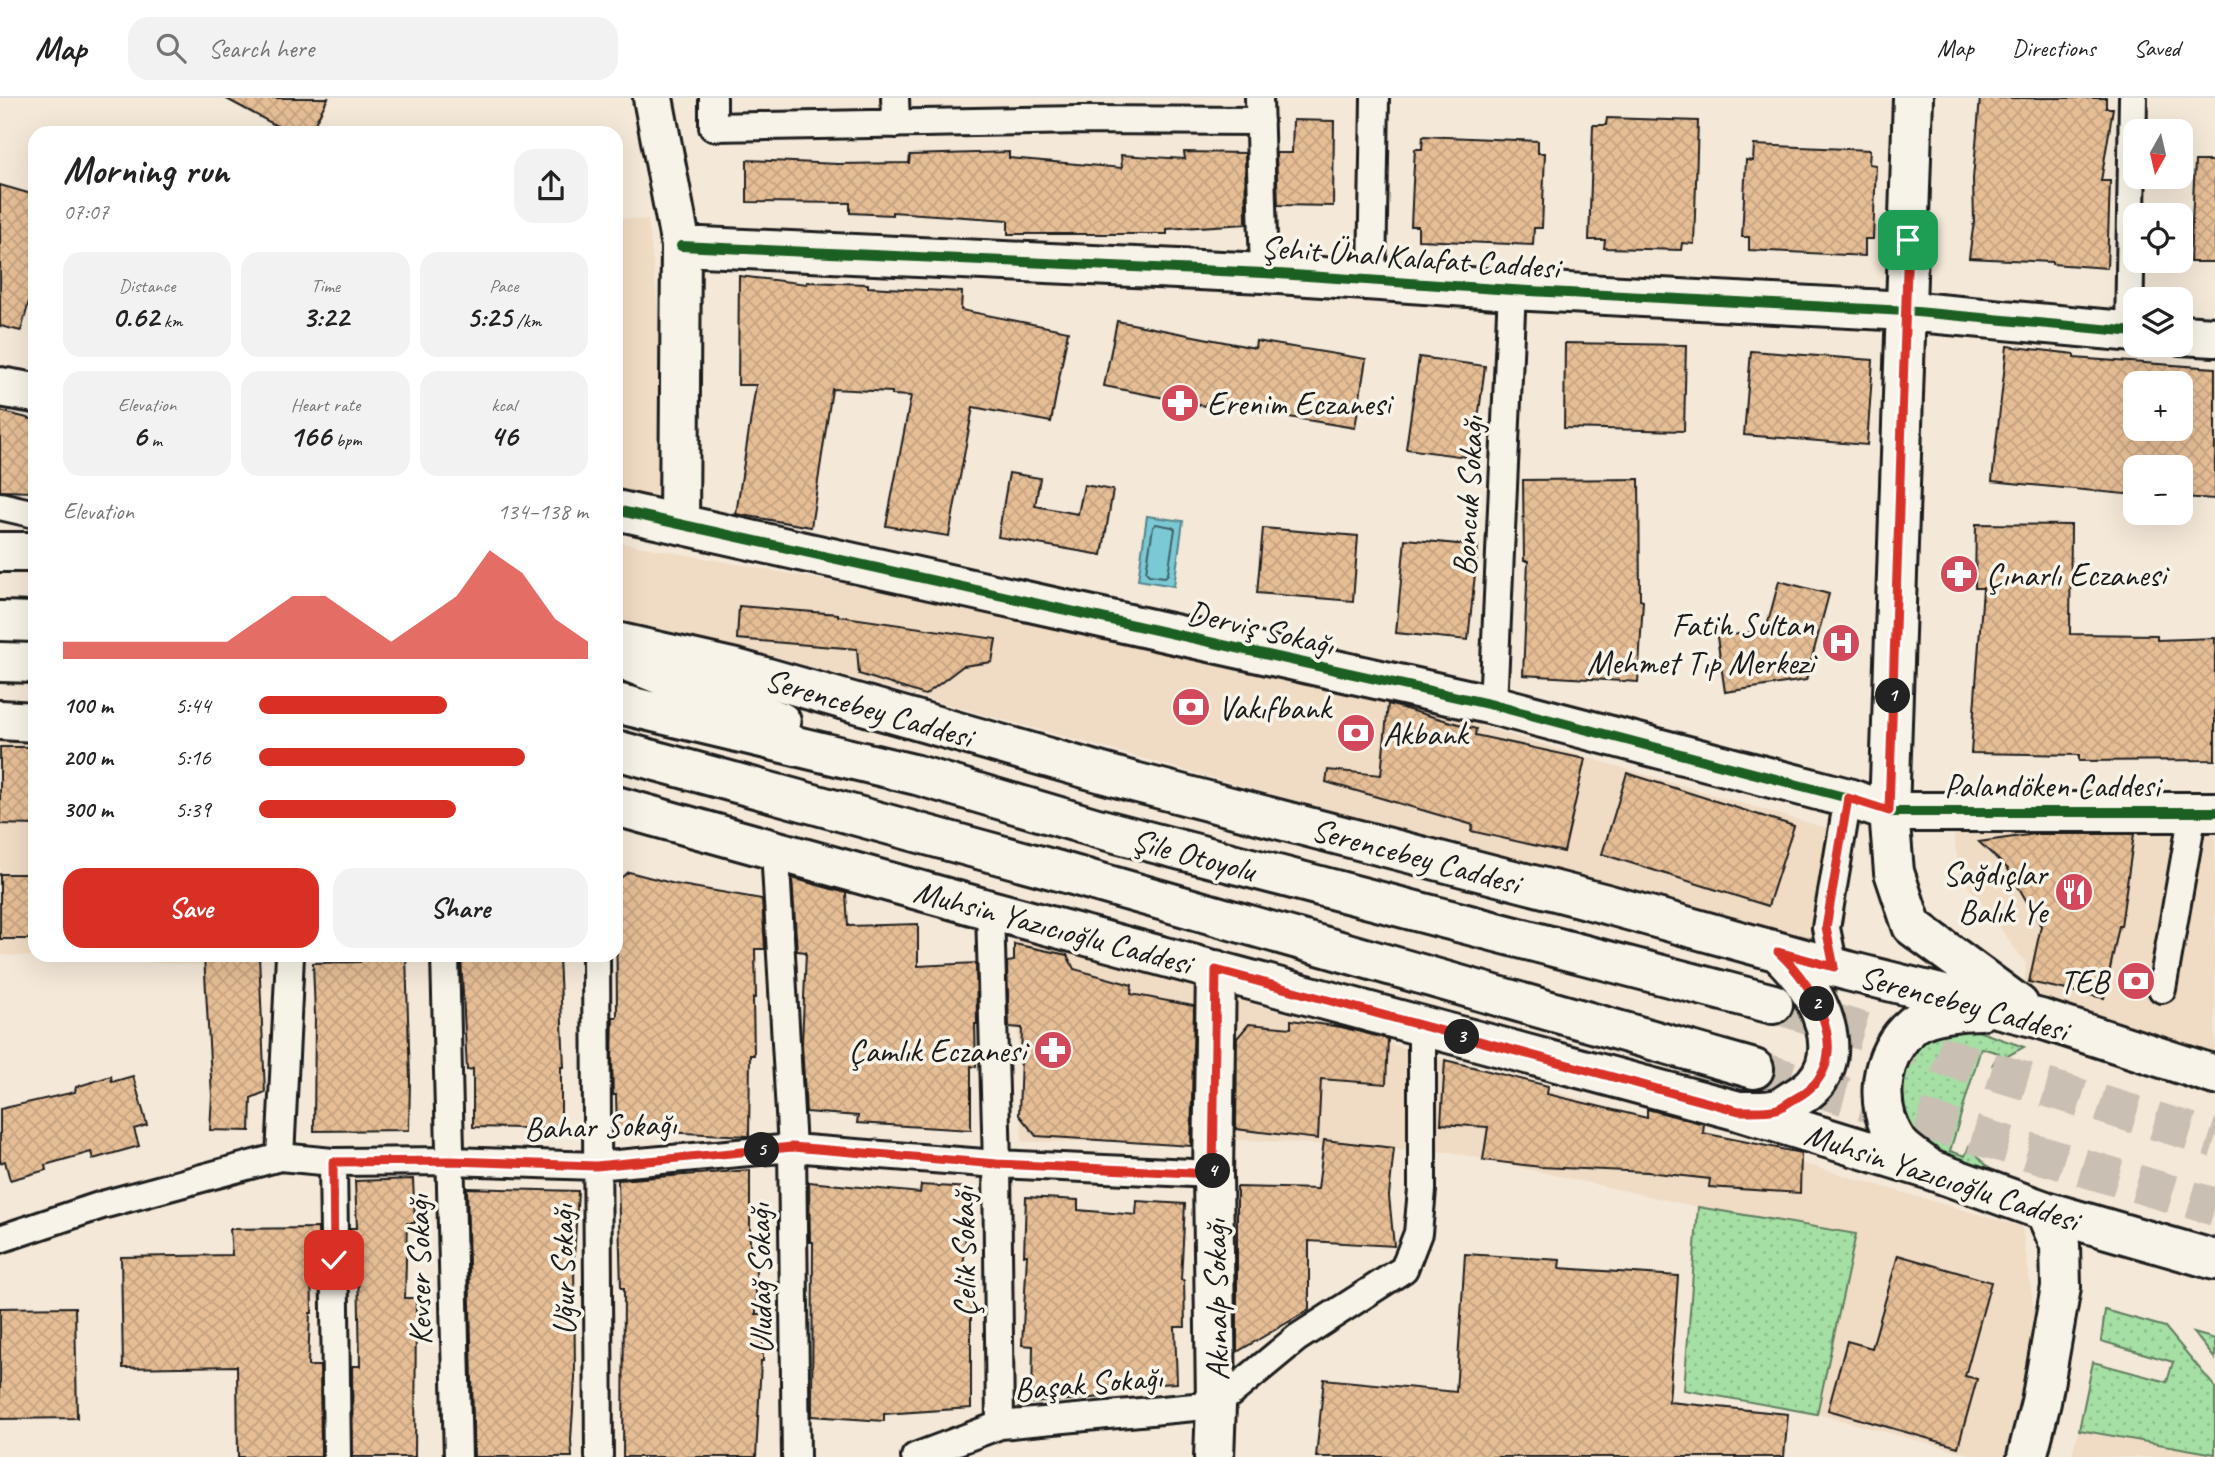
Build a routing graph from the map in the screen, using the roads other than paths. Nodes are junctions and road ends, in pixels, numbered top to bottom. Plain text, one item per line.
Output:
1 (653, 98) edge
2 (713, 98) edge
3 (1375, 98) edge
4 (1913, 98) edge
5 (2133, 98) edge
6 (1080, 109) edge
7 (1259, 109) edge
8 (896, 111) edge
9 (681, 246) junction
10 (1264, 273) junction
11 (1372, 279) junction
12 (2132, 287) edge
13 (1512, 290) junction
14 (1906, 312) junction
15 (2123, 331) edge
16 (2193, 336) edge
17 (2215, 337) edge
18 (0, 387) edge
19 (28, 392) edge
20 (0, 506) edge
21 (28, 512) edge
22 (623, 512) edge
23 (679, 524) junction
24 (0, 552) edge
25 (28, 552) edge
26 (0, 621) edge
27 (28, 622) edge
28 (623, 644) edge
29 (623, 660) edge
30 (0, 662) edge
31 (28, 663) edge
32 (623, 705) edge
33 (1493, 705) junction
34 (0, 720) edge
35 (28, 722) edge
36 (623, 752) edge
37 (917, 775) junction
38 (1848, 798) junction
39 (623, 808) edge
40 (1889, 811) junction
41 (2204, 812) edge
42 (775, 849) junction
43 (990, 909) junction
44 (1778, 952) junction
45 (290, 962) edge
46 (445, 962) edge
47 (596, 962) edge
48 (1834, 967) junction
49 (1216, 970) junction
50 (2162, 989) dead end
51 (1773, 1004) tunnel mouth
52 (2004, 1010) junction
53 (2041, 1019) junction
54 (1422, 1026) junction
55 (1754, 1069) tunnel mouth
56 (2215, 1074) edge
57 (1739, 1111) junction
58 (792, 1147) junction
59 (280, 1157) junction
60 (451, 1161) junction
61 (333, 1162) junction
62 (997, 1164) junction
63 (596, 1166) junction
64 (1931, 1170) junction
65 (1213, 1174) junction
66 (2045, 1211) junction
67 (0, 1239) edge
68 (2215, 1260) edge
69 (1216, 1405) junction
70 (1000, 1425) junction
71 (337, 1457) edge
72 (458, 1457) edge
73 (599, 1457) edge
74 (796, 1457) edge
75 (915, 1457) edge
76 (1194, 1457) edge
77 (1213, 1457) edge
78 (2026, 1457) edge

1 - 9 main road
2 - 8 street
3 - 11 street
4 - 14 main road
5 - 12 street
6 - 7 street
6 - 8 street
7 - 10 street
9 - 10 main road, Şehit Ünal Kalafat Caddesi
9 - 23 main road
10 - 11 main road, Şehit Ünal Kalafat Caddesi
11 - 13 main road, Şehit Ünal Kalafat Caddesi
13 - 14 main road, Şehit Ünal Kalafat Caddesi
13 - 33 street, Boncuk Sokağı
14 - 15 main road, Şehit Ünal Kalafat Caddesi
14 - 40 main road
16 - 17 main road
18 - 19 main road
20 - 21 street
22 - 23 main road, Derviş Sokağı
23 - 33 main road, Derviş Sokağı
24 - 25 main road
26 - 27 main road
28 - 44 main road, Serencebey Caddesi
29 - 37 main road
30 - 31 main road
32 - 37 main road, Şile Otoyolu
33 - 38 main road, Derviş Sokağı
34 - 35 main road
36 - 55 main road, Şile Otoyolu
37 - 51 main road, Şile Otoyolu
38 - 40 main road, Derviş Sokağı
38 - 48 street
39 - 42 main road, Muhsin Yazıcıoğlu Caddesi
40 - 41 main road, Palandöken Caddesi
40 - 53 main road
41 - 50 street
42 - 43 main road, Muhsin Yazıcıoğlu Caddesi
42 - 58 street, Uludağ Sokağı
43 - 49 main road, Muhsin Yazıcıoğlu Caddesi
43 - 62 street, Çelik Sokağı
44 - 48 main road, Serencebey Caddesi
44 - 57 main road
45 - 59 street
46 - 60 street, Kevser Sokağı
47 - 63 street, Uğur Sokağı
48 - 52 main road, Serencebey Caddesi
49 - 54 main road, Muhsin Yazıcıoğlu Caddesi
49 - 65 main road, Akınalp Sokağı
52 - 53 main road, Serencebey Caddesi
52 - 64 main road
53 - 56 main road, Serencebey Caddesi
54 - 57 main road, Muhsin Yazıcıoğlu Caddesi
54 - 69 street
57 - 64 main road, Muhsin Yazıcıoğlu Caddesi
58 - 62 street, Bahar Sokağı
58 - 63 street, Bahar Sokağı
58 - 74 street, Uludağ Sokağı
59 - 61 street, Bahar Sokağı
59 - 67 street, Bahar Sokağı
60 - 61 street, Bahar Sokağı
60 - 63 street, Bahar Sokağı
60 - 72 street, Kevser Sokağı
61 - 71 street
62 - 65 street, Bahar Sokağı
62 - 70 street, Çelik Sokağı
63 - 73 street, Uğur Sokağı
64 - 66 main road, Muhsin Yazıcıoğlu Caddesi
65 - 69 main road, Akınalp Sokağı
66 - 68 main road, Muhsin Yazıcıoğlu Caddesi
66 - 78 main road
69 - 70 street, Başak Sokağı
69 - 76 main road, Akınalp Sokağı
69 - 77 main road
70 - 75 street, Başak Sokağı

